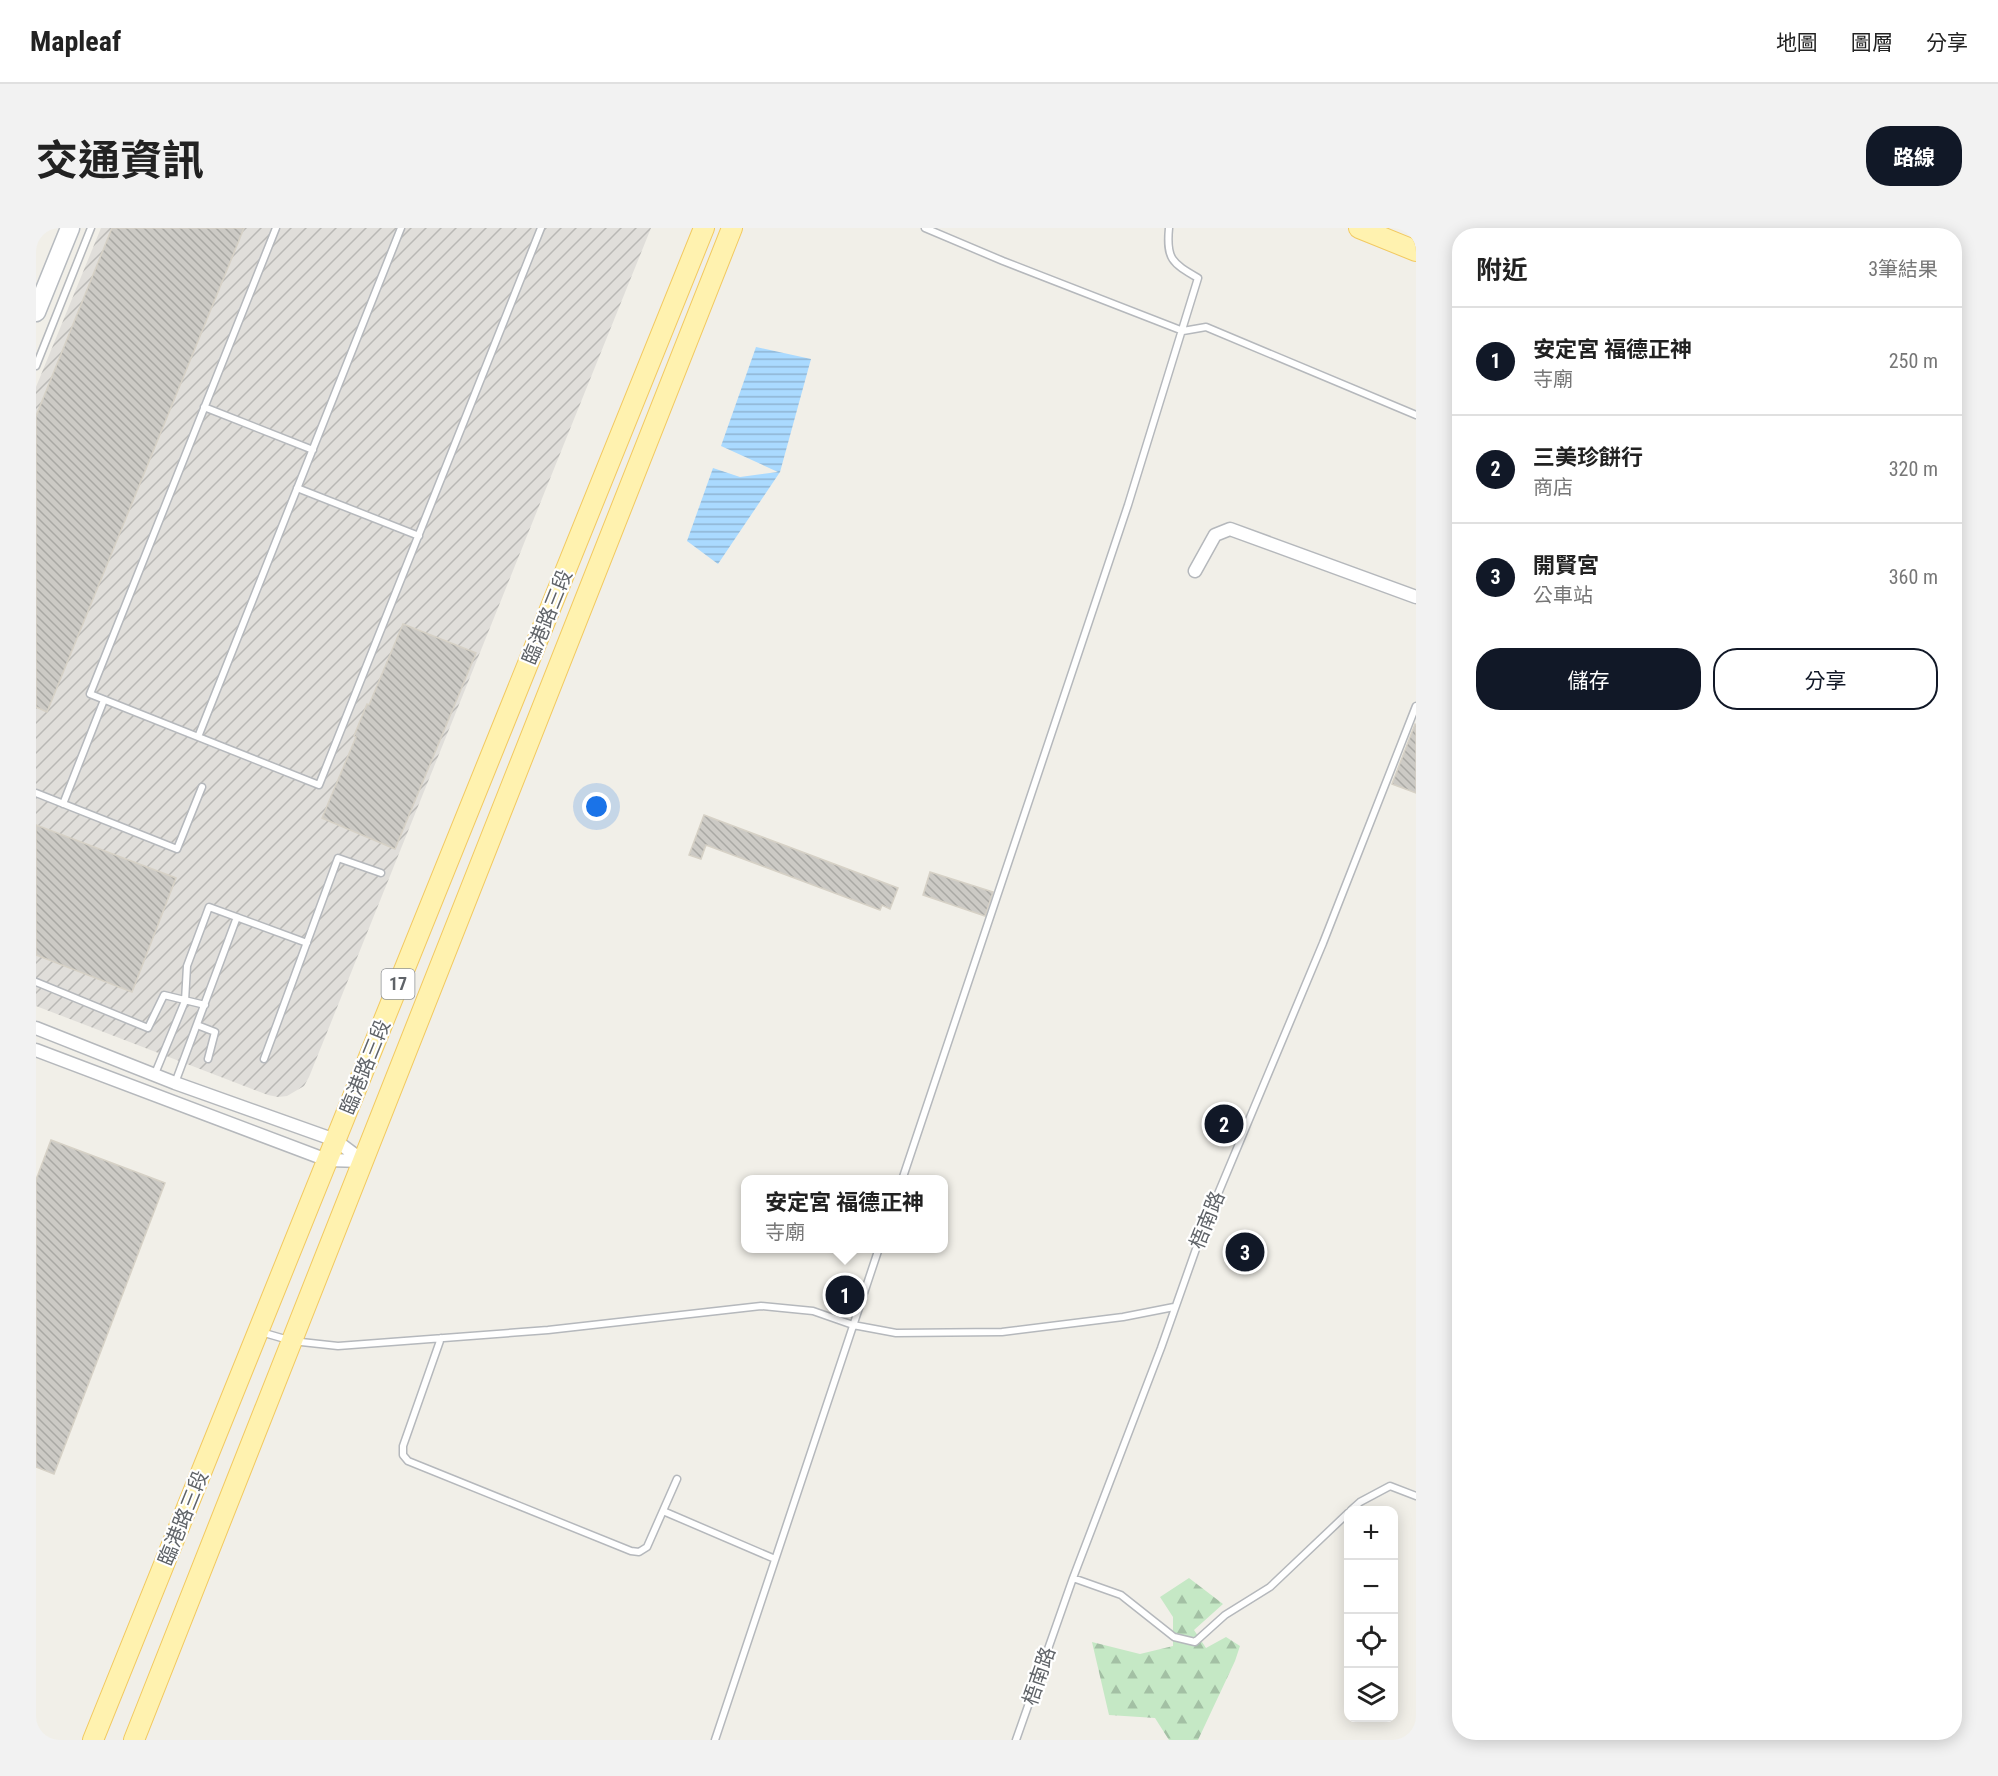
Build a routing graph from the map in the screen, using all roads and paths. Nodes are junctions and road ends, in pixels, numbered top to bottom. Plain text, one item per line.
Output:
1 (70, 228) edge
2 (91, 228) edge
3 (276, 228) edge
4 (401, 228) edge
5 (541, 228) edge
6 (704, 228) edge
7 (732, 228) edge
8 (925, 228) edge
9 (1169, 228) edge
10 (1359, 228) edge
11 (1416, 250) edge
12 (36, 312) edge
13 (1183, 331) junction
14 (36, 366) edge
15 (204, 407) junction
16 (1416, 415) edge
17 (313, 450) junction
18 (297, 488) junction
19 (418, 536) junction
20 (1195, 571) dead end
21 (1416, 597) edge
22 (104, 700) junction
23 (1416, 706) edge
24 (198, 737) junction
25 (202, 787) dead end
26 (36, 793) edge
27 (63, 804) junction
28 (381, 873) dead end
29 (237, 917) junction
30 (307, 943) junction
31 (36, 982) edge
32 (185, 1001) junction
33 (205, 1005) junction
34 (197, 1025) junction
35 (36, 1028) edge
36 (36, 1050) edge
37 (208, 1059) dead end
38 (264, 1059) dead end
39 (154, 1076) junction
40 (175, 1083) junction
41 (335, 1140) junction
42 (327, 1160) junction
43 (363, 1161) junction
44 (903, 1175) edge
45 (877, 1253) edge
46 (1174, 1307) junction
47 (853, 1325) junction
48 (258, 1331) junction
49 (441, 1338) junction
50 (292, 1341) junction
51 (677, 1479) dead end
52 (1416, 1496) edge
53 (1356, 1506) edge
54 (663, 1511) junction
55 (1344, 1518) edge
56 (775, 1559) junction
57 (1073, 1578) junction
58 (93, 1740) edge
59 (134, 1740) edge
60 (715, 1740) edge
61 (1016, 1740) edge

1 - 12 street
2 - 14 lane
3 - 15 lane
4 - 17 lane
5 - 19 lane
6 - 41 main road, 臨港路三段 / 17
7 - 43 main road, 臨港路三段 / 17
8 - 13 lane
9 - 13 lane
10 - 11 main road
13 - 16 lane
13 - 44 lane
15 - 17 lane
15 - 22 lane
17 - 18 lane
18 - 19 lane
18 - 24 lane
19 - 24 lane
20 - 21 street
22 - 24 lane
22 - 27 lane
23 - 46 lane, 梧南路
25 - 27 lane
26 - 27 lane
28 - 30 lane
29 - 30 lane
29 - 32 lane
29 - 33 lane
30 - 38 lane
31 - 32 lane
32 - 33 lane
32 - 39 lane
33 - 34 lane
34 - 37 lane
34 - 40 lane
35 - 39 street
36 - 42 street
39 - 40 street
40 - 41 street
41 - 42 main road, 臨港路三段 / 17
41 - 43 street
42 - 43 street
42 - 48 main road, 臨港路三段 / 17
43 - 50 main road, 臨港路三段 / 17
45 - 47 lane
46 - 47 lane
46 - 57 lane, 梧南路
47 - 49 lane
47 - 56 lane
48 - 50 lane
48 - 58 main road, 臨港路三段 / 17
49 - 50 lane
49 - 54 lane
50 - 59 main road, 臨港路三段 / 17
51 - 54 lane
52 - 53 lane
54 - 56 lane
55 - 57 lane
56 - 60 lane
57 - 61 lane, 梧南路

